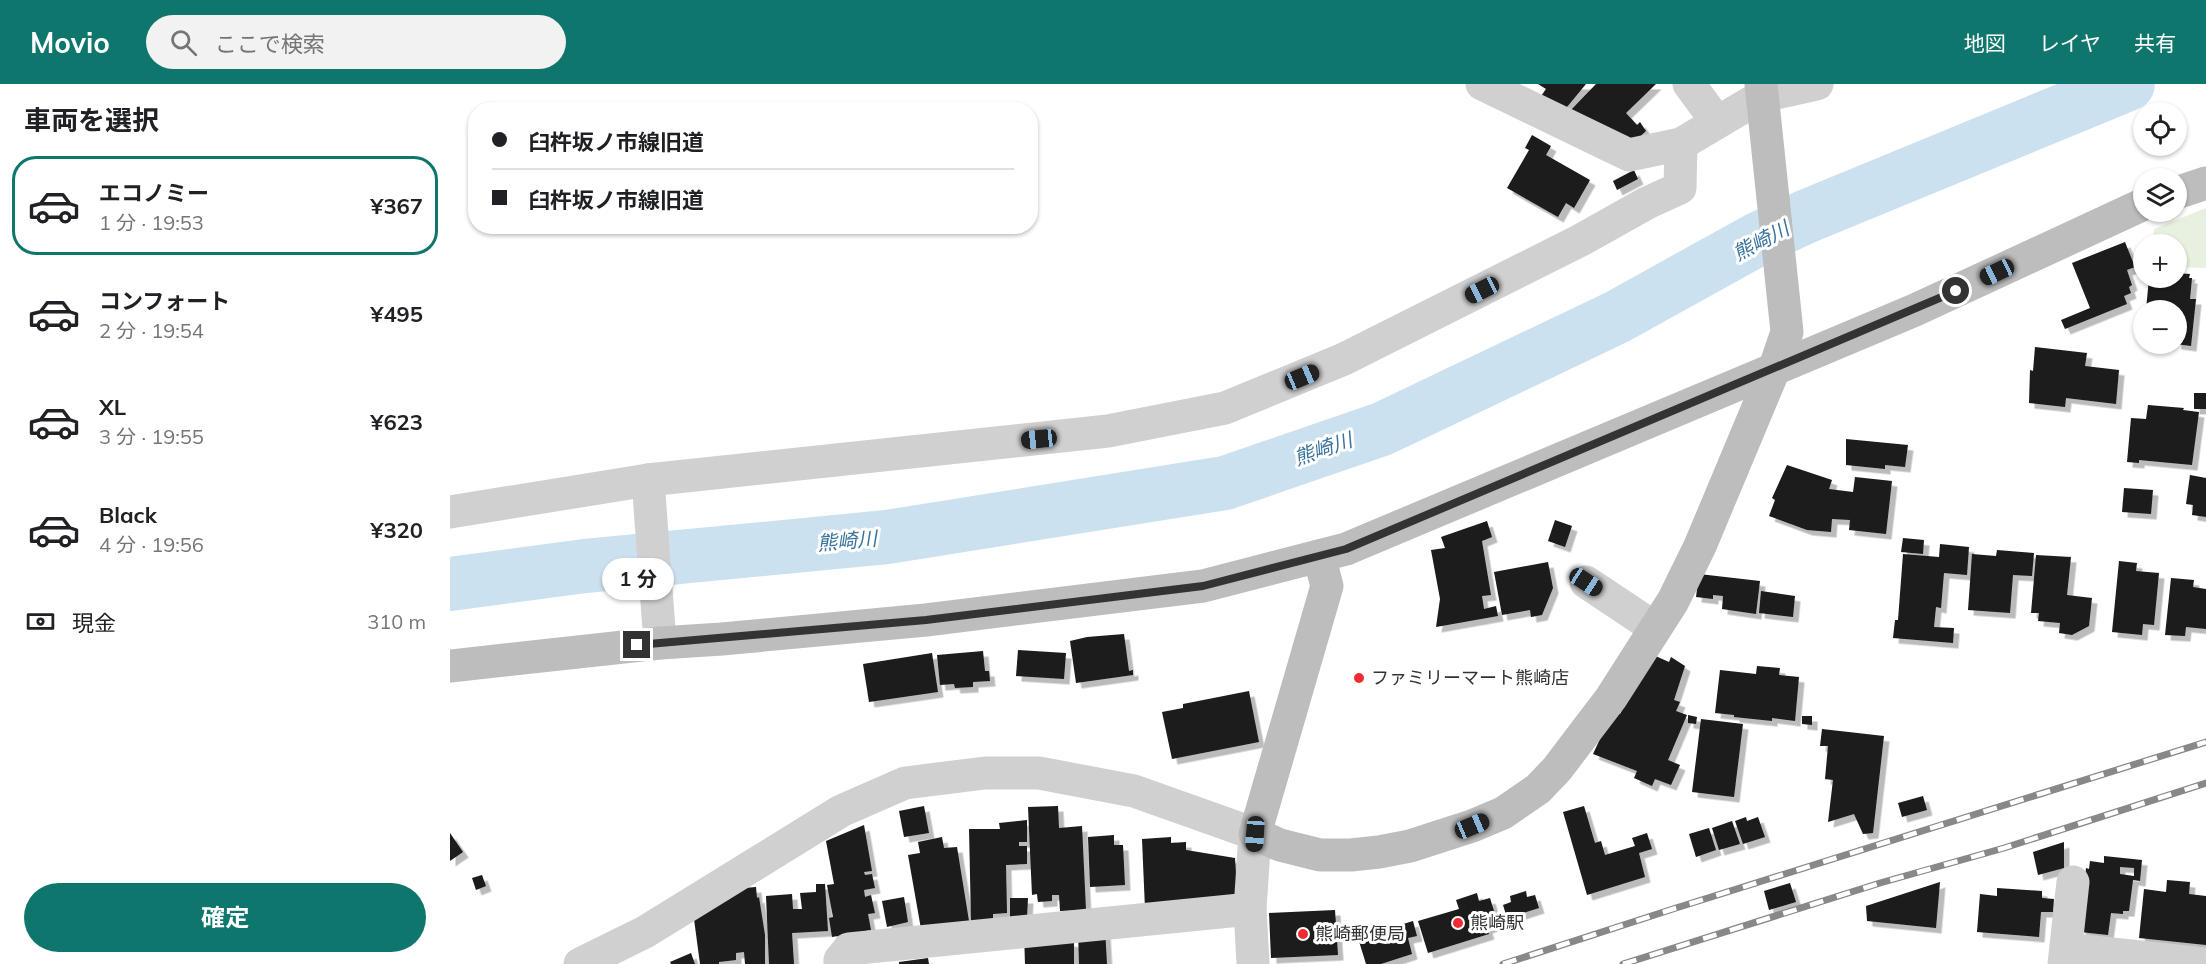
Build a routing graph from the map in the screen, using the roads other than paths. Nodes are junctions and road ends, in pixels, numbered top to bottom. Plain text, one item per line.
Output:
1 (1482, 84) edge
2 (1689, 84) edge
3 (1817, 84) edge
4 (1762, 90) edge
5 (1717, 122) junction
6 (1681, 144) junction
7 (2206, 183) edge
8 (2187, 189) edge
9 (2133, 209) edge
10 (1775, 367) junction
11 (648, 484) junction
12 (450, 512) edge
13 (1319, 556) junction
14 (1586, 582) dead end
15 (1649, 624) junction
16 (659, 634) junction
17 (450, 666) edge
18 (1255, 834) junction
19 (2073, 882) dead end
20 (1250, 909) junction
21 (2065, 956) edge
22 (580, 964) edge
23 (840, 964) edge
24 (1253, 964) edge
25 (2206, 964) edge

1 - 6 street
2 - 5 street
3 - 4 street
4 - 5 street
4 - 10 street
5 - 6 street
6 - 11 street
7 - 8 street
9 - 10 street
10 - 13 street
10 - 15 street
11 - 12 street
11 - 16 street
13 - 16 street
13 - 18 street
14 - 15 street
15 - 18 street
16 - 17 street
18 - 20 street
18 - 22 street
19 - 21 street
20 - 23 street
20 - 24 street
21 - 25 street

